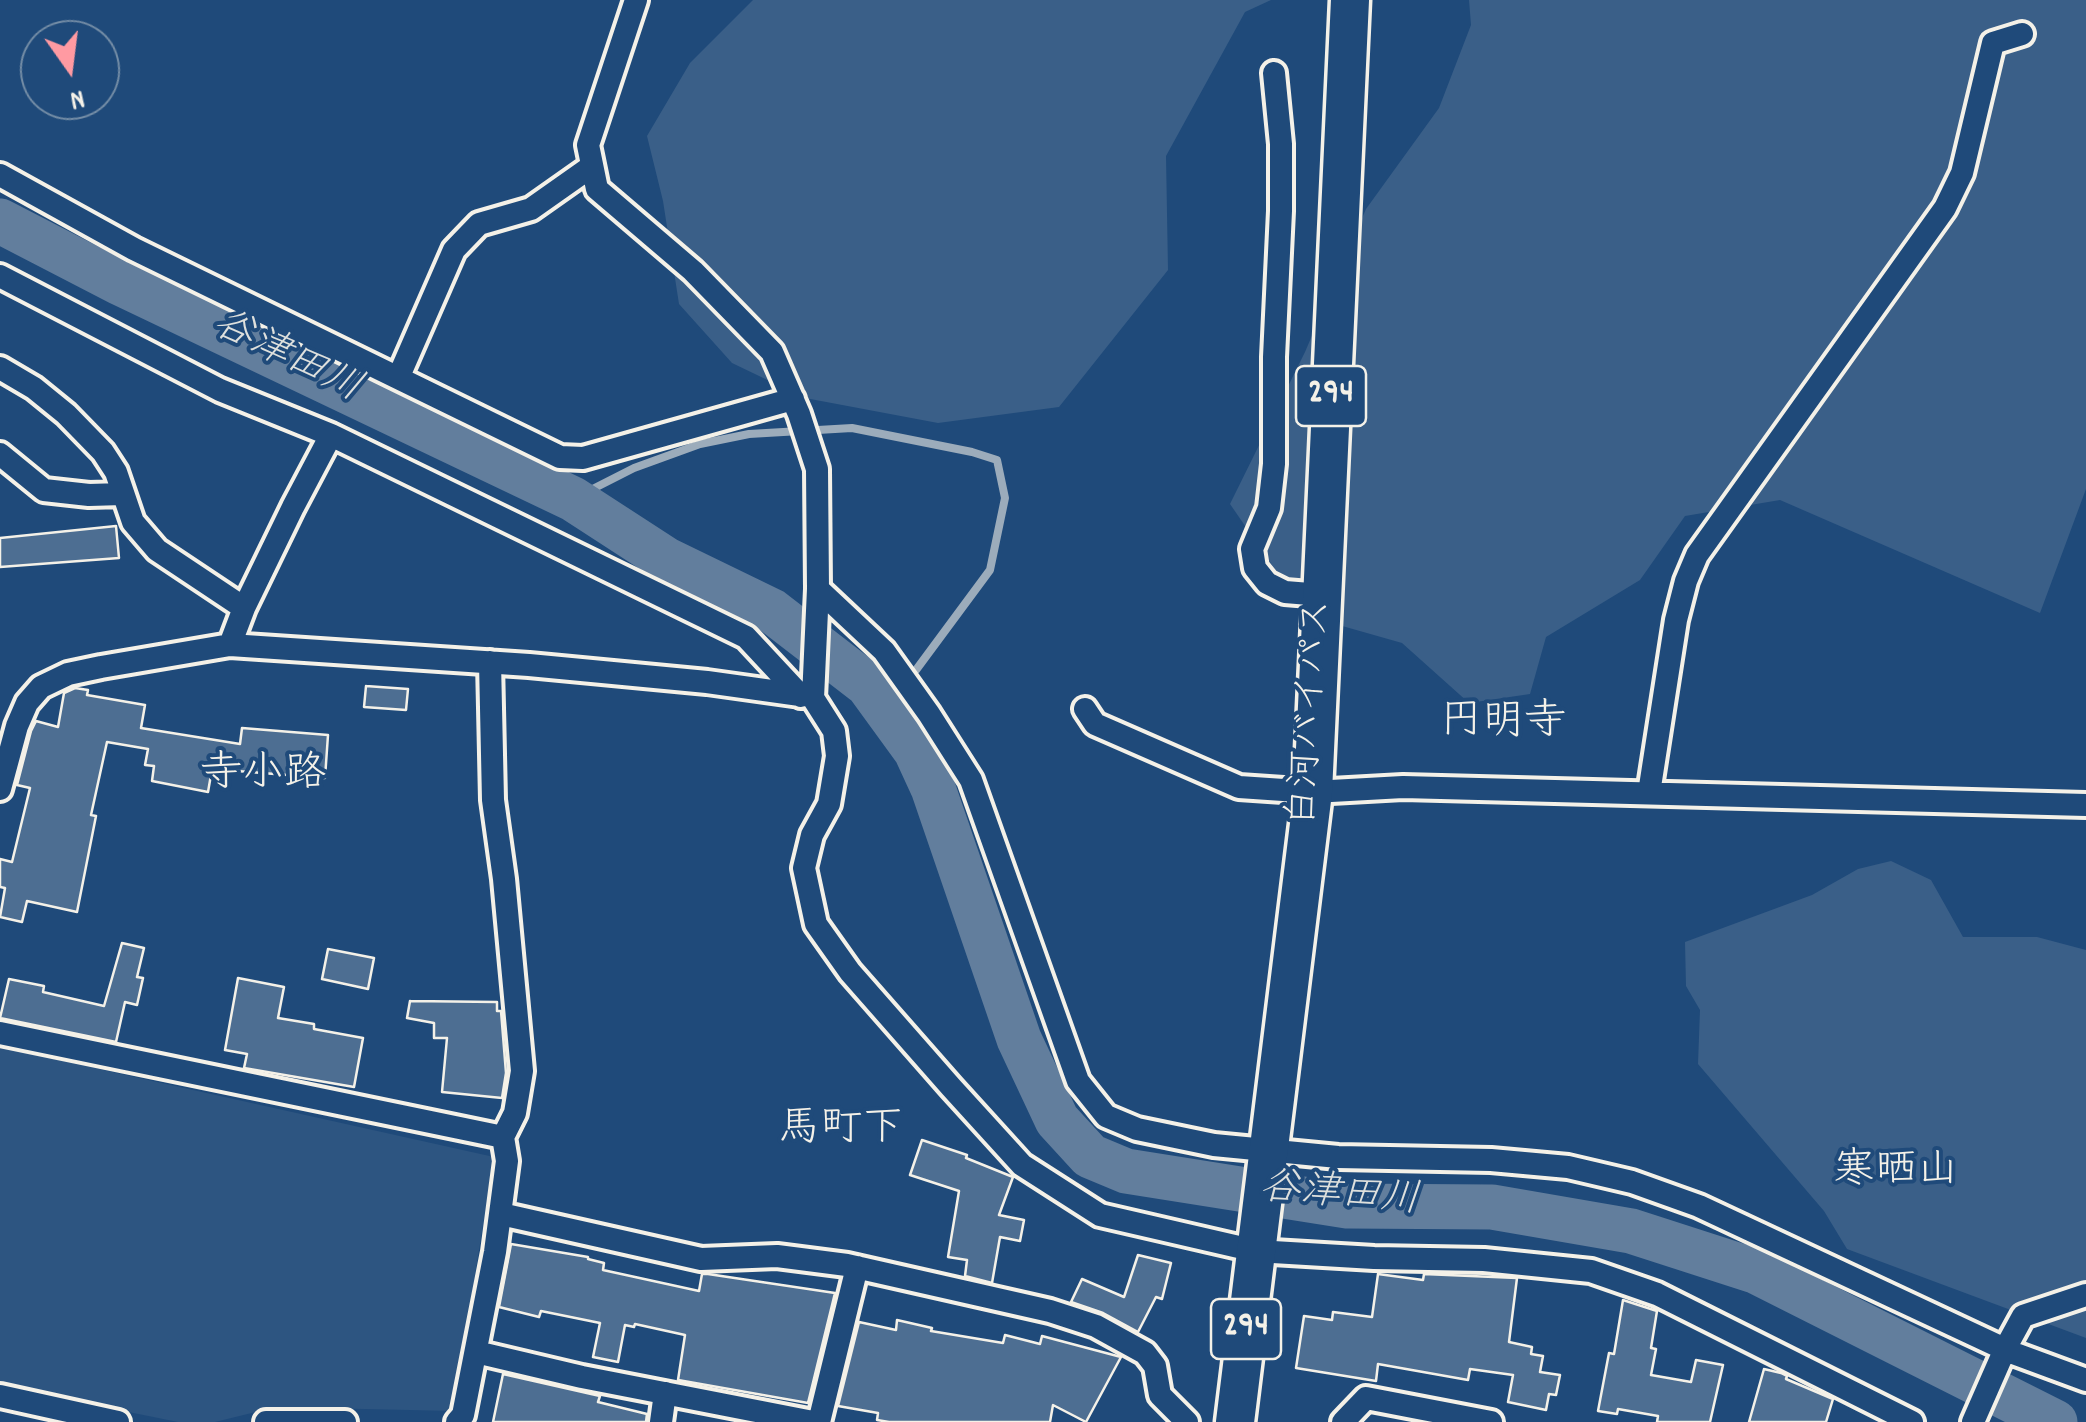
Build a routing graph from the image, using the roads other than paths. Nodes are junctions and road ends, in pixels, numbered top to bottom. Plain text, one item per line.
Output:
1 (636, 0) edge
2 (1350, 0) edge
3 (2022, 34) dead end
4 (1274, 73) dead end
5 (592, 166) junction
6 (0, 175) edge
7 (0, 276) edge
8 (0, 368) edge
9 (399, 376) junction
10 (796, 406) junction
11 (332, 434) junction
12 (0, 454) edge
13 (122, 494) junction
14 (818, 590) junction
15 (1322, 594) junction
16 (244, 608) junction
17 (230, 645) junction
18 (490, 662) junction
19 (807, 697) junction
20 (1085, 709) dead end
21 (0, 788) edge
22 (1313, 792) junction
23 (1649, 793) junction
24 (2086, 806) edge
25 (0, 1033) edge
26 (503, 1137) junction
27 (1269, 1155) junction
28 (501, 1214) junction
29 (1257, 1244) junction
30 (857, 1267) junction
31 (2086, 1295) edge
32 (476, 1352) junction
33 (2002, 1357) junction
34 (2086, 1380) edge
35 (666, 1393) junction
36 (0, 1396) edge
37 (118, 1422) edge
38 (266, 1422) edge
39 (346, 1422) edge
40 (456, 1422) edge
41 (661, 1422) edge
42 (816, 1422) edge
43 (1187, 1422) edge
44 (1235, 1422) edge
45 (1343, 1422) edge
46 (1491, 1422) edge
47 (1912, 1422) edge
48 (1974, 1422) edge

1 - 5 street
2 - 15 highway, 白河バイパス / 294
3 - 23 street
4 - 15 street
5 - 9 street
5 - 10 street
6 - 9 street
7 - 11 street
8 - 13 street
9 - 10 street
10 - 14 street
11 - 16 street
11 - 19 street
12 - 13 street
13 - 16 street
14 - 19 street
14 - 27 street
15 - 22 highway, 白河バイパス / 294
16 - 17 street
17 - 18 street
17 - 21 street
18 - 19 street
18 - 26 street
19 - 29 street
20 - 22 street
22 - 23 street
22 - 27 highway, 白河バイパス / 294
23 - 24 street
25 - 26 street
26 - 28 street
27 - 29 highway, 白河バイパス / 294
27 - 33 street
28 - 30 street
28 - 32 street
29 - 44 highway, 白河バイパス / 294
29 - 47 street
30 - 42 street
30 - 43 street
31 - 33 street
32 - 35 street
32 - 40 street
33 - 34 street
33 - 48 street
35 - 41 street
35 - 42 street
36 - 37 street
38 - 39 street
45 - 46 street

